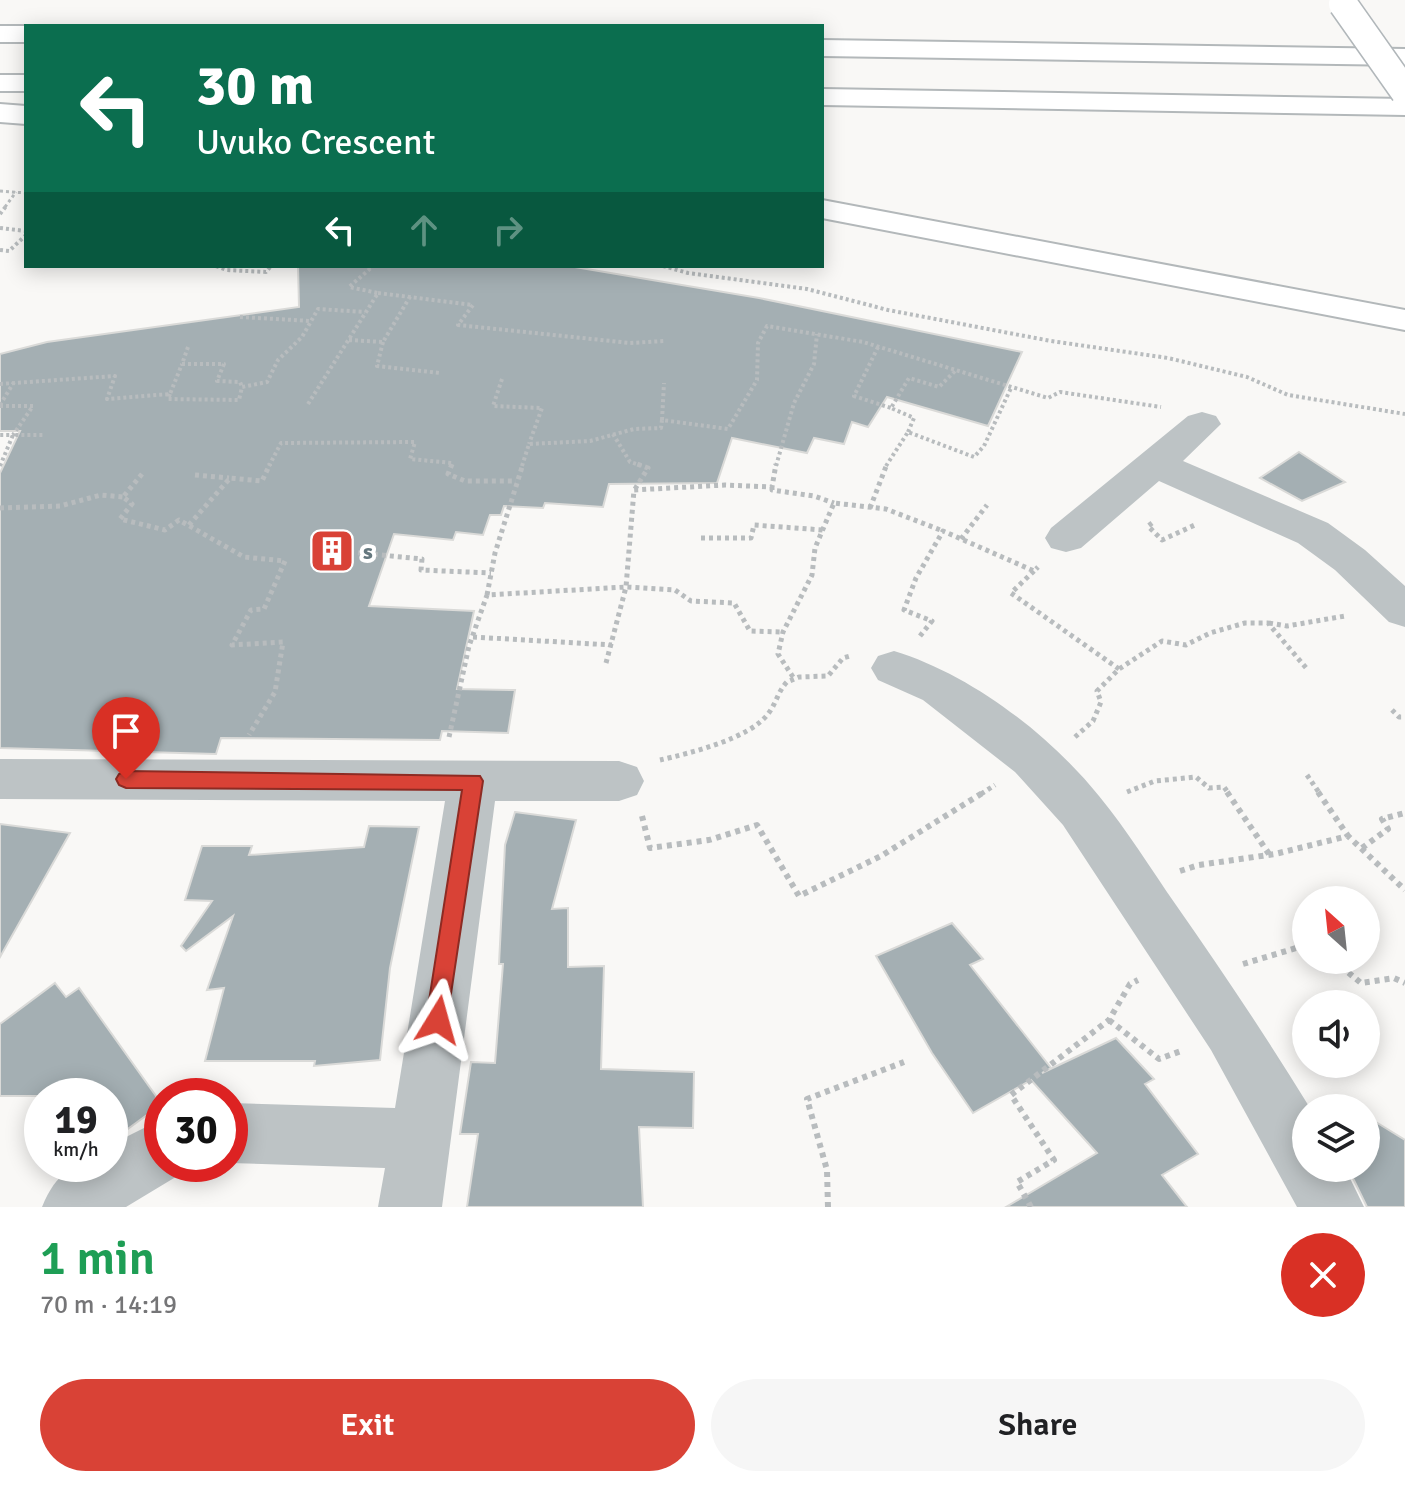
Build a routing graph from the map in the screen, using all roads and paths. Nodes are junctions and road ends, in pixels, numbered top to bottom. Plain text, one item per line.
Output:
1 (1343, 4) dead end
2 (0, 34) edge
3 (24, 34) edge
4 (824, 48) edge
5 (1405, 57) edge
6 (0, 83) edge
7 (24, 83) edge
8 (1405, 92) edge
9 (824, 97) edge
10 (1405, 107) edge
11 (0, 113) edge
12 (24, 115) edge
13 (0, 191) edge
14 (16, 192) junction
15 (24, 193) edge
16 (824, 209) edge
17 (0, 214) edge
18 (0, 228) edge
19 (24, 233) edge
20 (24, 235) edge
21 (0, 250) edge
22 (9, 251) junction
23 (0, 258) edge
24 (222, 268) edge
25 (269, 268) edge
26 (371, 268) edge
27 (670, 268) edge
28 (378, 293) junction
29 (411, 295) junction
30 (1313, 302) junction
31 (365, 312) junction
32 (240, 317) dead end
33 (1405, 320) edge
34 (311, 321) junction
35 (817, 334) junction
36 (349, 340) junction
37 (665, 341) dead end
38 (1405, 341) edge
39 (383, 342) junction
40 (188, 347) dead end
41 (878, 347) junction
42 (182, 364) junction
43 (956, 370) junction
44 (440, 373) dead end
45 (502, 379) dead end
46 (14, 382) junction
47 (664, 383) dead end
48 (0, 384) edge
49 (242, 387) junction
50 (1011, 388) junction
51 (170, 394) junction
52 (308, 404) dead end
53 (0, 405) edge
54 (891, 408) junction
55 (1405, 414) edge
56 (662, 420) junction
57 (1202, 424) joint
58 (908, 432) junction
59 (613, 434) junction
60 (0, 435) edge
61 (13, 435) junction
62 (44, 435) dead end
63 (529, 444) junction
64 (1156, 464) junction
65 (0, 466) edge
66 (142, 474) dead end
67 (195, 475) dead end
68 (230, 478) junction
69 (516, 481) junction
70 (772, 487) junction
71 (634, 490) junction
72 (123, 497) junction
73 (834, 503) junction
74 (987, 505) dead end
75 (0, 508) edge
76 (870, 508) junction
77 (189, 525) junction
78 (823, 530) junction
79 (943, 531) junction
80 (701, 538) dead end
81 (1066, 538) joint
82 (961, 539) junction
83 (350, 552) dead end
84 (1034, 571) junction
85 (491, 573) junction
86 (626, 587) junction
87 (487, 595) junction
88 (1404, 610) edge
89 (1268, 623) junction
90 (783, 632) junction
91 (473, 637) junction
92 (612, 645) junction
93 (606, 663) dead end
94 (894, 668) junction
95 (1119, 669) junction
96 (1307, 669) dead end
97 (793, 677) junction
98 (1392, 710) dead end
99 (1405, 717) edge
100 (1032, 758) junction
101 (1307, 775) dead end
102 (0, 779) edge
103 (220, 779) junction
104 (458, 781) junction
105 (619, 781) junction
106 (1081, 810) junction
107 (1405, 813) edge
108 (1348, 836) junction
109 (1362, 848) junction
110 (1269, 854) junction
111 (1133, 886) junction
112 (1405, 890) edge
113 (1292, 949) edge
114 (1350, 974) edge
115 (1405, 983) edge
116 (1205, 994) junction
117 (1109, 1020) junction
118 (904, 1062) dead end
119 (248, 1134) edge
120 (1292, 1137) edge
121 (420, 1139) junction
122 (144, 1160) edge
123 (1318, 1182) edge
124 (74, 1207) edge
125 (410, 1207) edge
126 (828, 1207) edge
127 (1031, 1207) edge
128 (1332, 1207) edge

1 - 8 main road, bridge
2 - 3 main road
4 - 5 main road
6 - 7 main road
9 - 10 main road
11 - 12 main road
13 - 14 path
14 - 15 path
14 - 17 path
16 - 30 main road
18 - 19 path
20 - 22 path
21 - 22 path
22 - 23 path
24 - 25 path
26 - 28 path
27 - 55 path
28 - 29 path
28 - 31 path
29 - 37 path
29 - 39 path
30 - 33 main road
30 - 38 main road
31 - 34 path
31 - 36 path
32 - 34 path
34 - 49 path
35 - 41 path
35 - 56 path
35 - 70 path
36 - 39 path
36 - 52 path
39 - 44 path
40 - 42 path
41 - 43 path
41 - 54 path
42 - 49 path
42 - 51 path
43 - 50 path
43 - 54 path
45 - 63 path
46 - 48 path
46 - 51 path
46 - 53 path
47 - 56 path
49 - 51 path
50 - 57 path
50 - 58 path
53 - 61 path
54 - 58 path
56 - 59 path
57 - 64 street
58 - 76 path
59 - 63 path
59 - 71 path
60 - 61 path
61 - 62 path
61 - 65 path
63 - 69 path
64 - 81 street
64 - 88 street
66 - 72 path
67 - 68 path
68 - 69 path
68 - 77 path
69 - 85 path
70 - 71 path
70 - 73 path
71 - 86 path
72 - 75 path
72 - 77 path
73 - 76 path
73 - 78 path
74 - 82 path
76 - 79 path
77 - 103 path
78 - 80 path
78 - 90 path
79 - 82 path
79 - 94 path
81 - 84 path
82 - 84 path
83 - 85 path
84 - 95 path
85 - 87 path
86 - 87 path
86 - 90 path
86 - 92 path
87 - 91 path
88 - 89 path
89 - 95 path
89 - 96 path
90 - 97 path
91 - 92 path
91 - 104 path
92 - 93 path
94 - 97 path
94 - 100 street
95 - 100 path
97 - 105 path
98 - 99 path
100 - 105 path
100 - 106 street
101 - 108 path
102 - 103 street
103 - 104 street
104 - 105 street
104 - 121 street
106 - 110 path
106 - 111 street
107 - 109 path
108 - 109 path
108 - 110 path
109 - 112 path
110 - 111 path
111 - 116 street
113 - 116 path
114 - 115 path
116 - 117 path
116 - 117 path
116 - 120 street
117 - 127 path
118 - 126 path
119 - 121 street
121 - 125 street
122 - 124 street
123 - 128 street

